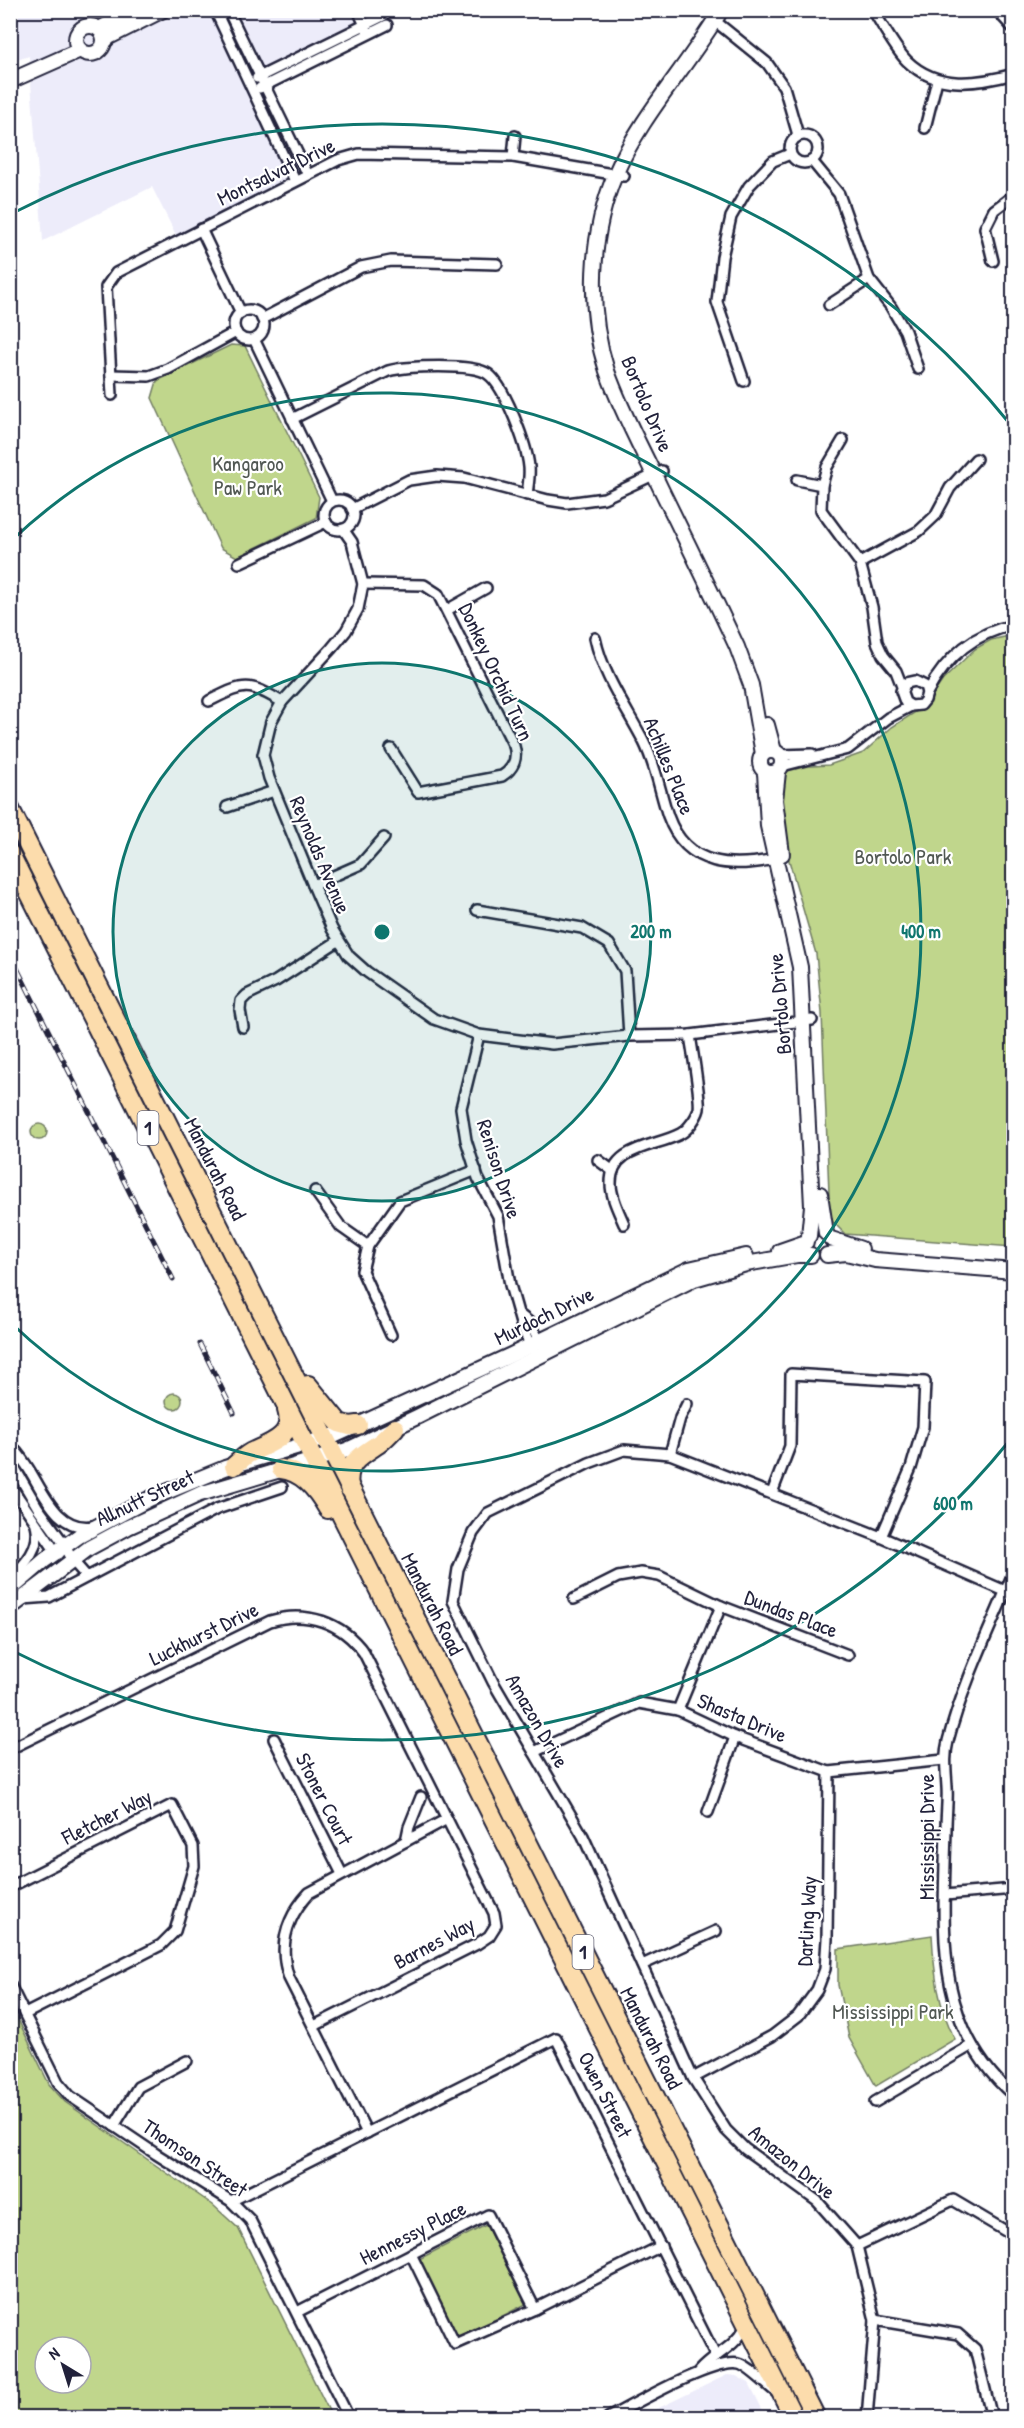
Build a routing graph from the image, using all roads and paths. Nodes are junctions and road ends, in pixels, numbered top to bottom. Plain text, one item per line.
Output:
1 (136, 10) edge
2 (163, 10) edge
3 (215, 10) edge
4 (228, 10) edge
5 (358, 10) edge
6 (730, 10) edge
7 (873, 10) edge
8 (1001, 15) dead end
9 (719, 19) edge
10 (385, 21) dead end
11 (99, 28) junction
12 (367, 30) junction
13 (1014, 30) edge
14 (105, 42) junction
15 (78, 45) junction
16 (10, 72) edge
17 (1014, 75) edge
18 (260, 76) junction
19 (937, 80) junction
20 (10, 81) edge
21 (249, 82) junction
22 (264, 86) junction
23 (253, 92) junction
24 (925, 128) dead end
25 (798, 135) junction
26 (514, 136) dead end
27 (790, 154) junction
28 (513, 157) junction
29 (812, 161) junction
30 (308, 175) junction
31 (620, 175) junction
32 (295, 181) junction
33 (1014, 195) edge
34 (201, 229) junction
35 (993, 261) dead end
36 (497, 264) dead end
37 (869, 279) junction
38 (829, 305) dead end
39 (242, 313) junction
40 (262, 319) junction
41 (236, 332) junction
42 (254, 339) junction
43 (918, 369) dead end
44 (111, 375) junction
45 (744, 381) dead end
46 (112, 395) dead end
47 (291, 419) junction
48 (843, 440) dead end
49 (976, 459) dead end
50 (658, 473) junction
51 (797, 480) dead end
52 (822, 485) junction
53 (527, 495) junction
54 (332, 501) junction
55 (352, 509) junction
56 (326, 522) junction
57 (343, 529) junction
58 (238, 563) dead end
59 (860, 563) junction
60 (363, 584) junction
61 (486, 588) dead end
62 (447, 610) junction
63 (1014, 625) edge
64 (595, 638) dead end
65 (896, 671) junction
66 (940, 671) junction
67 (916, 681) junction
68 (902, 693) junction
69 (927, 693) junction
70 (209, 701) dead end
71 (282, 702) junction
72 (911, 706) junction
73 (888, 718) junction
74 (391, 749) dead end
75 (774, 762) junction
76 (274, 791) junction
77 (227, 807) dead end
78 (10, 809) edge
79 (384, 838) dead end
80 (10, 854) edge
81 (779, 858) junction
82 (313, 885) junction
83 (477, 910) dead end
84 (338, 941) junction
85 (808, 1020) junction
86 (243, 1027) dead end
87 (479, 1035) junction
88 (690, 1035) junction
89 (629, 1036) junction
90 (598, 1160) dead end
91 (476, 1170) junction
92 (613, 1171) junction
93 (315, 1191) dead end
94 (624, 1224) dead end
95 (828, 1236) junction
96 (809, 1244) junction
97 (368, 1246) junction
98 (827, 1255) junction
99 (1014, 1261) edge
100 (1014, 1271) edge
101 (391, 1335) dead end
102 (274, 1337) junction
103 (538, 1350) junction
104 (285, 1403) junction
105 (687, 1404) dead end
106 (358, 1425) junction
107 (395, 1428) junction
108 (10, 1444) edge
109 (329, 1447) junction
110 (310, 1453) junction
111 (670, 1454) junction
112 (10, 1460) edge
113 (234, 1466) junction
114 (280, 1469) junction
115 (10, 1485) edge
116 (282, 1487) dead end
117 (349, 1488) junction
118 (772, 1493) junction
119 (34, 1519) junction
120 (100, 1524) junction
121 (881, 1538) junction
122 (60, 1549) junction
123 (72, 1560) junction
124 (369, 1570) junction
125 (1014, 1571) edge
126 (87, 1577) junction
127 (10, 1579) edge
128 (1005, 1592) junction
129 (14, 1599) edge
130 (574, 1599) dead end
131 (721, 1606) junction
132 (848, 1655) dead end
133 (678, 1710) junction
134 (735, 1737) junction
135 (274, 1739) dead end
136 (10, 1749) edge
137 (534, 1752) junction
138 (944, 1760) junction
139 (829, 1772) junction
140 (421, 1797) dead end
141 (708, 1812) dead end
142 (447, 1820) junction
143 (406, 1841) junction
144 (342, 1874) junction
145 (10, 1887) edge
146 (1014, 1889) edge
147 (945, 1894) junction
148 (716, 1931) dead end
149 (642, 1965) junction
150 (10, 1985) edge
151 (25, 2014) junction
152 (314, 2026) junction
153 (972, 2045) junction
154 (188, 2061) dead end
155 (693, 2078) junction
156 (1014, 2096) edge
157 (875, 2102) dead end
158 (114, 2126) junction
159 (367, 2133) junction
160 (231, 2201) junction
161 (1014, 2236) edge
162 (661, 2246) junction
163 (856, 2246) junction
164 (411, 2254) junction
165 (535, 2309) junction
166 (297, 2312) junction
167 (875, 2320) junction
168 (747, 2325) junction
169 (716, 2357) junction
170 (699, 2372) junction
171 (784, 2399) junction
172 (349, 2418) edge
173 (608, 2418) edge
174 (794, 2418) edge
175 (816, 2418) edge
176 (867, 2418) edge
177 (992, 2418) edge

1 - 11 main road
2 - 14 main road
3 - 21 street
4 - 18 street
5 - 12 street
6 - 9 main road, Bortolo Drive
7 - 19 street
8 - 13 street
9 - 25 street
9 - 31 main road, Bortolo Drive
10 - 12 street
11 - 14 main road
11 - 15 main road
12 - 18 street
12 - 22 street
14 - 15 main road
15 - 16 main road
15 - 20 main road
17 - 19 street
18 - 21 street
18 - 22 street
19 - 24 street
21 - 23 street
22 - 23 street
22 - 30 street
23 - 32 street
25 - 27 street
25 - 29 street
26 - 28 street
27 - 29 street
27 - 45 street
28 - 30 street, Montsalvat Drive
28 - 31 street, Montsalvat Drive
29 - 37 street
30 - 32 street, Montsalvat Drive
31 - 50 main road, Bortolo Drive
32 - 34 street, Montsalvat Drive
33 - 35 street
34 - 39 street
34 - 44 street, Montsalvat Drive
36 - 40 street
37 - 38 street
37 - 43 street
39 - 40 street
39 - 41 street
40 - 42 street
41 - 42 street
41 - 44 street
42 - 47 street
44 - 46 street, Montsalvat Drive
47 - 53 street
47 - 54 street
48 - 52 street
49 - 59 street
50 - 53 street
50 - 75 main road, Bortolo Drive
51 - 52 street
52 - 59 street
53 - 55 street
54 - 55 street
54 - 56 street
55 - 57 street
56 - 57 street
56 - 58 street
57 - 60 street, Reynolds Avenue
59 - 65 street
60 - 62 street, Donkey Orchid Turn
60 - 71 street, Reynolds Avenue
61 - 62 street
62 - 74 street, Donkey Orchid Turn
63 - 66 street
64 - 81 street, Achilles Place
65 - 67 street
65 - 68 street
66 - 67 street
66 - 69 street
67 - 68 street
67 - 69 street
68 - 72 street
68 - 73 street
69 - 72 street
70 - 71 street
71 - 76 street, Reynolds Avenue
72 - 73 street
73 - 75 street
75 - 81 main road, Bortolo Drive
76 - 77 street
76 - 82 street, Reynolds Avenue
78 - 102 highway, Mandurah Road / 1
79 - 82 street
80 - 104 highway, Mandurah Road / 1
81 - 85 main road, Bortolo Drive
82 - 84 street, Reynolds Avenue
83 - 89 street
84 - 86 street
84 - 87 street, Reynolds Avenue
85 - 88 street, Reynolds Avenue
85 - 95 main road, Bortolo Drive
85 - 96 main road, Bortolo Drive
87 - 89 street, Reynolds Avenue
87 - 91 street, Renison Drive
88 - 89 street, Reynolds Avenue
88 - 92 street
90 - 92 street
91 - 97 street
91 - 103 street, Renison Drive
92 - 94 street
93 - 97 street
95 - 96 main road, Murdoch Drive
95 - 98 main road
95 - 99 main road, Murdoch Drive
96 - 98 main road, Murdoch Drive
96 - 103 main road, Murdoch Drive
97 - 101 street
98 - 100 main road, Murdoch Drive
102 - 106 highway
102 - 109 highway, Mandurah Road / 1
103 - 106 main road, Murdoch Drive
103 - 107 main road, Murdoch Drive
104 - 110 highway, Mandurah Road / 1
104 - 113 highway
105 - 111 street
106 - 109 main road, Murdoch Drive
107 - 109 main road, Murdoch Drive
107 - 117 highway
108 - 120 street
109 - 110 main road, Murdoch Drive
109 - 117 highway, Mandurah Road / 1
110 - 113 main road, Allnutt Street
110 - 114 main road, Allnutt Street
110 - 124 highway, Mandurah Road / 1
111 - 118 street, Amazon Drive
111 - 137 street, Amazon Drive
112 - 122 street
113 - 120 main road, Allnutt Street
114 - 123 main road, Allnutt Street
114 - 124 highway
115 - 119 street
116 - 126 street
117 - 175 highway, Mandurah Road / 1
118 - 121 street, Amazon Drive
118 - 121 street
119 - 122 street
119 - 127 street
120 - 122 main road, Allnutt Street
121 - 128 street, Amazon Drive
122 - 123 street
122 - 129 main road, Allnutt Street
123 - 126 street
123 - 129 main road, Allnutt Street
124 - 168 highway, Mandurah Road / 1
125 - 128 street, Mississippi Drive
126 - 129 street
128 - 138 street, Mississippi Drive
130 - 131 street, Dundas Place
131 - 132 street, Dundas Place
131 - 133 street, Dundas Place
133 - 134 street, Shasta Drive
133 - 137 street, Shasta Drive
134 - 139 street, Shasta Drive
134 - 141 street
135 - 144 street, Stoner Court
136 - 142 street, Luckhurst Drive
137 - 149 street, Amazon Drive
138 - 139 street, Shasta Drive
138 - 147 street, Mississippi Drive
139 - 155 street, Darling Way
140 - 143 street
142 - 143 street
142 - 152 street, Barnes Way
143 - 144 street
144 - 152 street
145 - 151 street, Fletcher Way
146 - 147 street
147 - 153 street, Mississippi Drive
148 - 149 street
149 - 155 street, Amazon Drive
150 - 151 street, Thomson Street
151 - 158 street, Thomson Street
152 - 159 street
153 - 156 street, Mississippi Drive
153 - 157 street
154 - 158 street
155 - 163 street, Amazon Drive
158 - 160 street, Thomson Street
159 - 160 street
159 - 162 street, Owen Street
160 - 166 street, Thomson Street
161 - 163 street
162 - 165 street
162 - 169 street, Owen Street
163 - 167 street, Amazon Drive
164 - 165 street
164 - 165 street, Hennessy Place
164 - 166 street, Hennessy Place
166 - 172 street, Thomson Street
167 - 176 street, Amazon Drive
167 - 177 street
168 - 169 street
168 - 171 highway, Mandurah Road / 1
169 - 170 street
170 - 171 street
170 - 173 street
171 - 174 highway, Mandurah Road / 1

